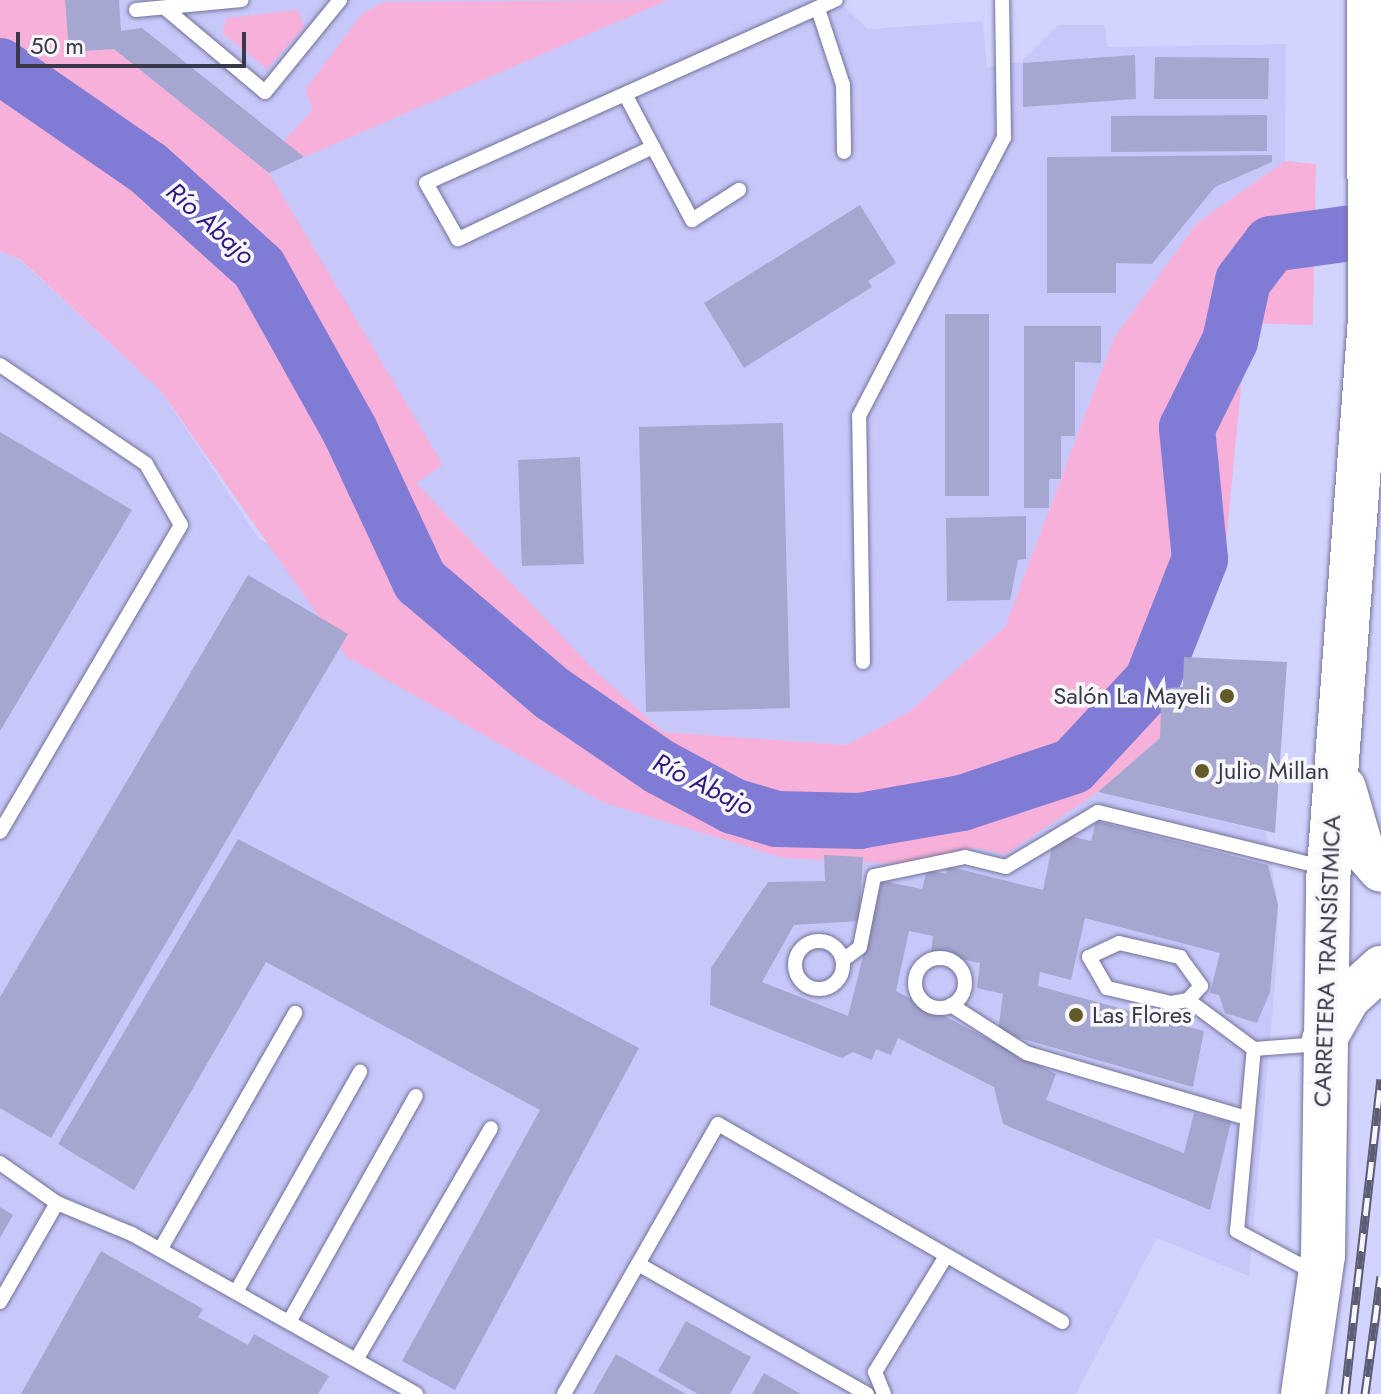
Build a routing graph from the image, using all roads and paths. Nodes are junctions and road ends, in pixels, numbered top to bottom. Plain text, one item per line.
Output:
1 (242, 0) edge
2 (340, 0) edge
3 (836, 0) edge
4 (1002, 0) edge
5 (1369, 0) edge
6 (166, 9) junction
7 (136, 10) dead end
8 (819, 12) junction
9 (626, 96) junction
10 (653, 147) junction
11 (844, 152) dead end
12 (739, 190) dead end
13 (0, 365) edge
14 (863, 662) dead end
15 (1336, 746) junction
16 (0, 832) edge
17 (1328, 868) junction
18 (1381, 870) edge
19 (843, 960) dead end
20 (1381, 968) edge
21 (1188, 1000) junction
22 (951, 1005) dead end
23 (295, 1013) dead end
24 (1322, 1044) junction
25 (1254, 1049) junction
26 (360, 1072) dead end
27 (416, 1096) dead end
28 (1247, 1118) junction
29 (491, 1128) dead end
30 (0, 1163) edge
31 (57, 1203) junction
32 (160, 1250) junction
33 (946, 1256) junction
34 (638, 1264) junction
35 (1319, 1276) junction
36 (236, 1292) junction
37 (0, 1302) edge
38 (289, 1322) junction
39 (1062, 1322) dead end
40 (356, 1360) junction
41 (416, 1394) edge
42 (564, 1394) edge
43 (867, 1394) edge
44 (884, 1394) edge
45 (1303, 1394) edge

1 - 6 lane
2 - 6 lane
3 - 8 lane
4 - 14 lane
5 - 15 main road, CARRETERA TRANSÍSTMICA
6 - 7 lane
8 - 9 lane
8 - 11 lane
9 - 10 lane
9 - 10 lane
10 - 12 lane
13 - 16 lane
15 - 17 main road, CARRETERA TRANSÍSTMICA
15 - 18 main road
17 - 19 lane
17 - 24 main road, CARRETERA TRANSÍSTMICA
20 - 24 main road
21 - 21 lane
21 - 25 lane
22 - 28 lane
23 - 32 lane
24 - 25 lane
24 - 35 main road, CARRETERA TRANSÍSTMICA
25 - 28 lane
26 - 36 lane
27 - 38 lane
28 - 35 lane
29 - 40 lane
30 - 31 lane
31 - 32 lane
31 - 37 lane
32 - 36 lane
33 - 34 lane
33 - 39 lane
33 - 44 lane
34 - 42 lane
34 - 43 lane
35 - 45 main road, CARRETERA TRANSÍSTMICA
36 - 38 lane
38 - 40 lane
40 - 41 lane

